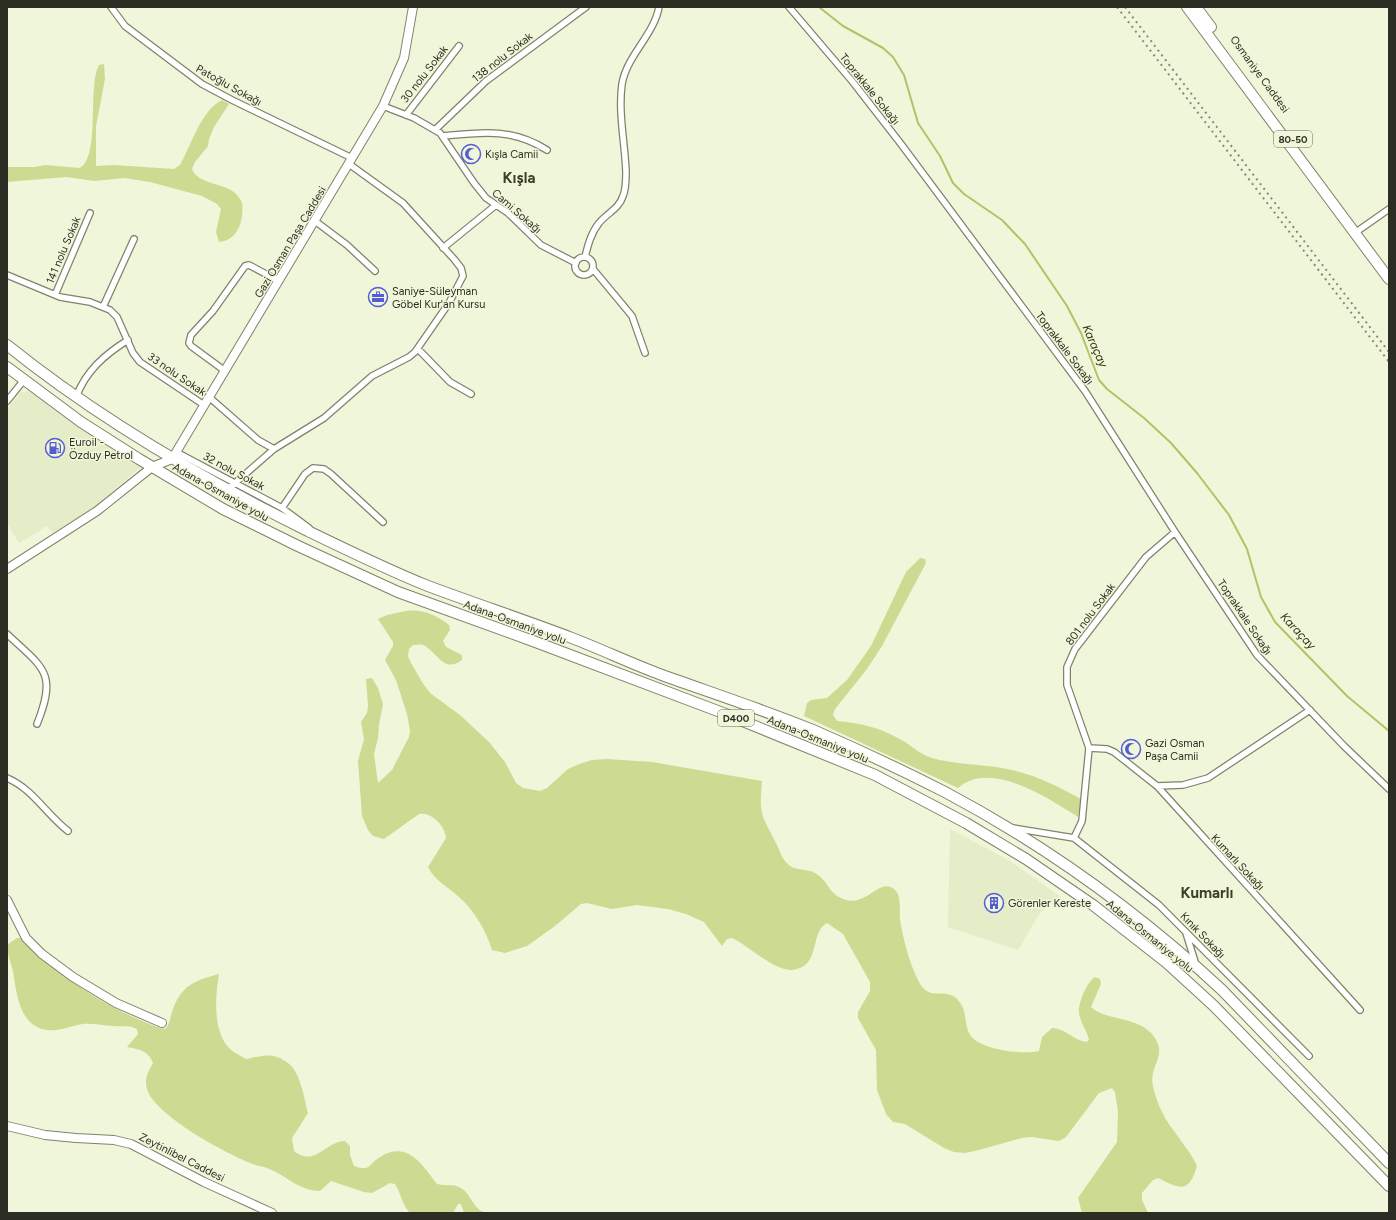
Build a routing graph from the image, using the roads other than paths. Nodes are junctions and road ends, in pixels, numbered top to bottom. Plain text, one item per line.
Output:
1 (111, 7) edge
2 (413, 7) edge
3 (586, 7) edge
4 (659, 7) edge
5 (789, 7) edge
6 (1187, 7) edge
7 (1196, 7) edge
8 (459, 46) dead end
9 (383, 106) junction
10 (406, 115) junction
11 (436, 130) junction
12 (443, 136) junction
13 (547, 150) dead end
14 (350, 161) junction
15 (496, 205) junction
16 (1389, 209) edge
17 (90, 213) dead end
18 (315, 221) junction
19 (1359, 230) junction
20 (134, 239) dead end
21 (443, 248) junction
22 (585, 256) junction
23 (576, 263) junction
24 (593, 269) junction
25 (375, 271) dead end
26 (1389, 271) edge
27 (7, 275) edge
28 (1389, 279) edge
29 (279, 281) junction
30 (55, 295) junction
31 (104, 307) junction
32 (128, 340) junction
33 (7, 345) edge
34 (418, 349) junction
35 (645, 353) dead end
36 (7, 367) edge
37 (225, 372) junction
38 (24, 380) junction
39 (470, 394) dead end
40 (76, 397) junction
41 (209, 397) junction
42 (7, 401) edge
43 (204, 405) junction
44 (274, 449) junction
45 (174, 455) junction
46 (152, 467) junction
47 (235, 483) junction
48 (227, 490) junction
49 (282, 508) junction
50 (383, 522) dead end
51 (1175, 532) junction
52 (318, 536) junction
53 (7, 569) edge
54 (7, 634) edge
55 (1310, 710) junction
56 (37, 724) dead end
57 (1089, 748) junction
58 (7, 778) edge
59 (1157, 786) junction
60 (1389, 790) edge
61 (1005, 827) junction
62 (68, 831) dead end
63 (1074, 838) junction
64 (7, 900) edge
65 (1186, 930) junction
66 (1196, 966) junction
67 (1360, 1010) dead end
68 (162, 1023) dead end
69 (1309, 1056) dead end
70 (7, 1126) edge
71 (1389, 1163) edge
72 (1389, 1186) edge
73 (272, 1213) edge

1 - 14 street, Patoğlu Sokağı
2 - 9 street, Gazi Osman Paşa Caddesi
3 - 11 street, 138 nolu Sokak
4 - 22 street
5 - 51 street, Toprakkale Sokağı
6 - 28 highway
7 - 19 highway, Osmaniye Caddesi / 80-50
8 - 10 street, 30 nolu Sokak
9 - 10 street, Cami Sokağı
9 - 14 street, Gazi Osman Paşa Caddesi
10 - 11 street, Cami Sokağı
11 - 12 street, Cami Sokağı
12 - 13 street
12 - 15 street, Cami Sokağı
14 - 18 street, Gazi Osman Paşa Caddesi
14 - 21 street, Patoğlu Sokağı
15 - 21 street
15 - 23 street, Cami Sokağı
16 - 19 street
17 - 30 street, 141 nolu Sokak
18 - 25 street
18 - 29 street, Gazi Osman Paşa Caddesi
19 - 26 highway, Osmaniye Caddesi / 80-50
20 - 31 street
21 - 34 street, Patoğlu Sokağı
22 - 23 street
22 - 24 street
23 - 24 street
24 - 35 street
27 - 30 street, 33 nolu Sokak
29 - 37 street, Gazi Osman Paşa Caddesi
29 - 37 street
30 - 31 street, 33 nolu Sokak
31 - 32 street, 33 nolu Sokak
32 - 40 street
32 - 43 street, 33 nolu Sokak
33 - 40 highway, Adana-Osmaniye yolu / D400
34 - 39 street
34 - 44 street
36 - 38 highway, Adana-Osmaniye yolu / D400
37 - 41 street, Gazi Osman Paşa Caddesi
38 - 42 street
38 - 46 highway, Adana-Osmaniye yolu / D400
40 - 45 highway, Adana-Osmaniye yolu / D400
41 - 43 street, Gazi Osman Paşa Caddesi
41 - 44 street
43 - 45 street, Gazi Osman Paşa Caddesi
44 - 47 street
45 - 46 street
45 - 47 street, 32 nolu Sokak
45 - 48 highway, Adana-Osmaniye yolu / D400
46 - 53 street
46 - 72 highway, Adana-Osmaniye yolu / D400
47 - 48 street
47 - 49 street, 32 nolu Sokak
48 - 52 highway, Adana-Osmaniye yolu / D400
49 - 50 street
49 - 52 street, 32 nolu Sokak
51 - 55 street, Toprakkale Sokağı
51 - 57 street, 801 nolu Sokak
52 - 61 highway, Adana-Osmaniye yolu / D400
54 - 56 street
55 - 59 street
55 - 60 street, Toprakkale Sokağı
57 - 59 street, Kumarlı Sokağı
57 - 63 street
58 - 62 street
59 - 67 street, Kumarlı Sokağı
61 - 63 street, Kınık Sokağı
61 - 66 highway, Adana-Osmaniye yolu / D400
63 - 65 street, Kınık Sokağı
64 - 68 street
65 - 66 street
65 - 69 street, Kınık Sokağı
66 - 71 highway, Adana-Osmaniye yolu / D400
70 - 73 street, Zeytinlibel Caddesi

